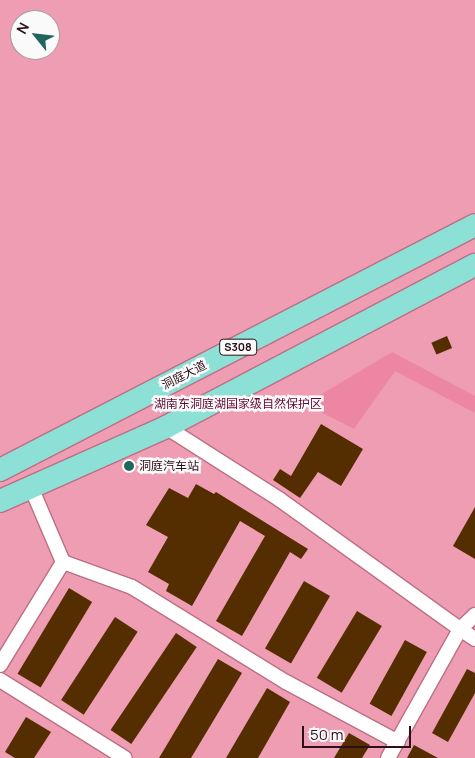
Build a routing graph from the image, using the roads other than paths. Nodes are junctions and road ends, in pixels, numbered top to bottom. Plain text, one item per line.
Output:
1 (475, 225) edge
2 (475, 265) edge
3 (166, 427) junction
4 (0, 470) edge
5 (30, 485) junction
6 (0, 501) edge
7 (63, 562) junction
8 (475, 615) edge
9 (460, 629) junction
10 (475, 639) edge
11 (0, 665) edge
12 (0, 680) edge
13 (398, 742) junction
14 (125, 758) edge
15 (388, 758) edge

1 - 4 main road, 洞庭大道 / S308
2 - 3 main road
3 - 5 main road
3 - 9 street
5 - 6 main road
5 - 7 street
7 - 11 street
7 - 13 street
8 - 9 street
9 - 10 street
9 - 13 street
12 - 14 street
13 - 15 street

